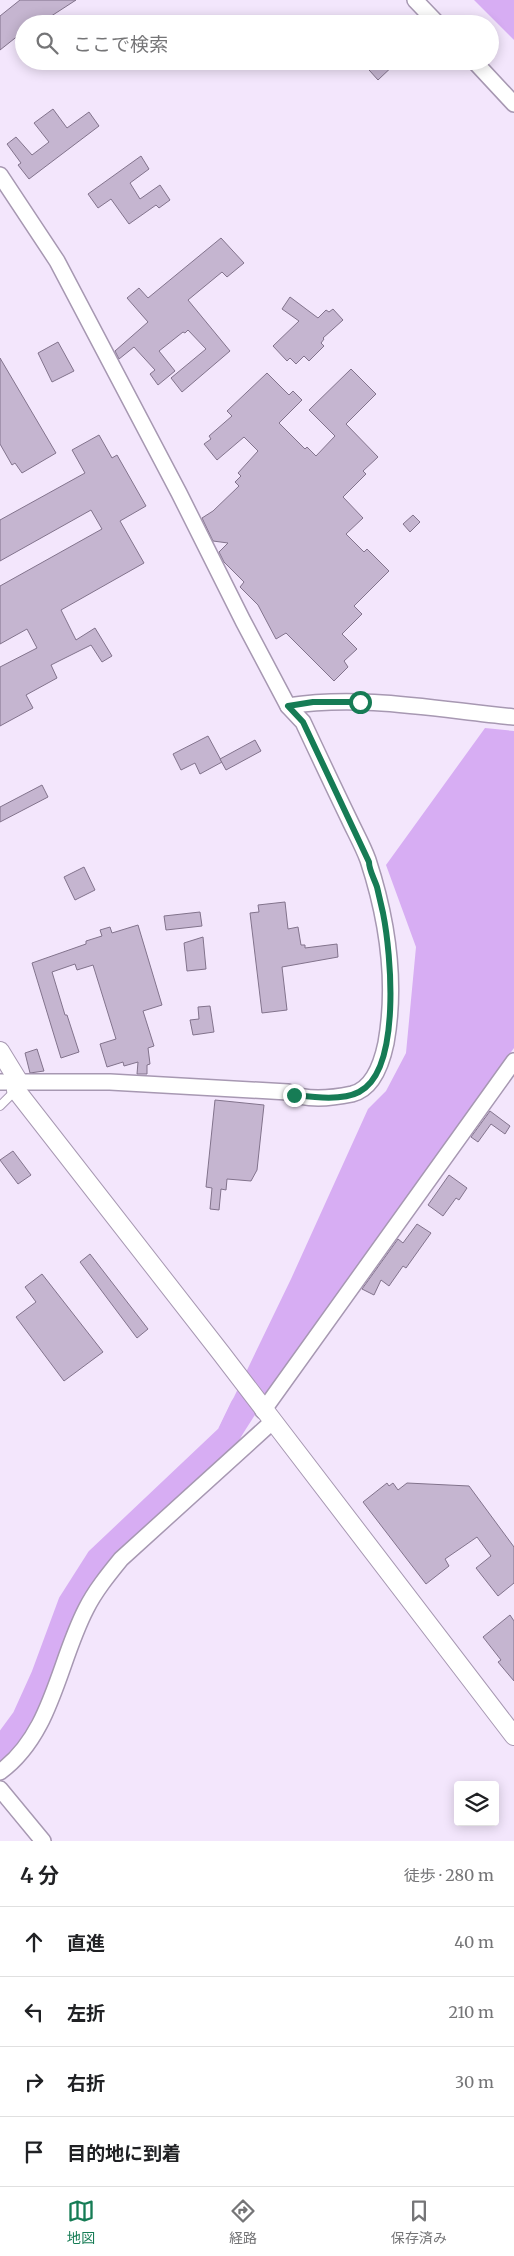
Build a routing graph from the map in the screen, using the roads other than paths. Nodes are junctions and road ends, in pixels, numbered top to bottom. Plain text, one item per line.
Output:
1 (415, 0) edge
2 (429, 15) edge
3 (482, 70) edge
4 (514, 104) edge
5 (0, 175) edge
6 (288, 706) junction
7 (514, 717) edge
8 (0, 1051) edge
9 (514, 1061) edge
10 (0, 1082) edge
11 (18, 1086) junction
12 (0, 1106) edge
13 (266, 1413) junction
14 (514, 1736) edge
15 (0, 1772) edge
16 (0, 1789) edge
17 (43, 1841) edge

1 - 2 street
3 - 4 street
5 - 6 street
6 - 7 street
6 - 11 street
8 - 11 street
9 - 13 street
10 - 11 street
11 - 12 lane
11 - 13 street
13 - 14 street
13 - 15 street
16 - 17 street

